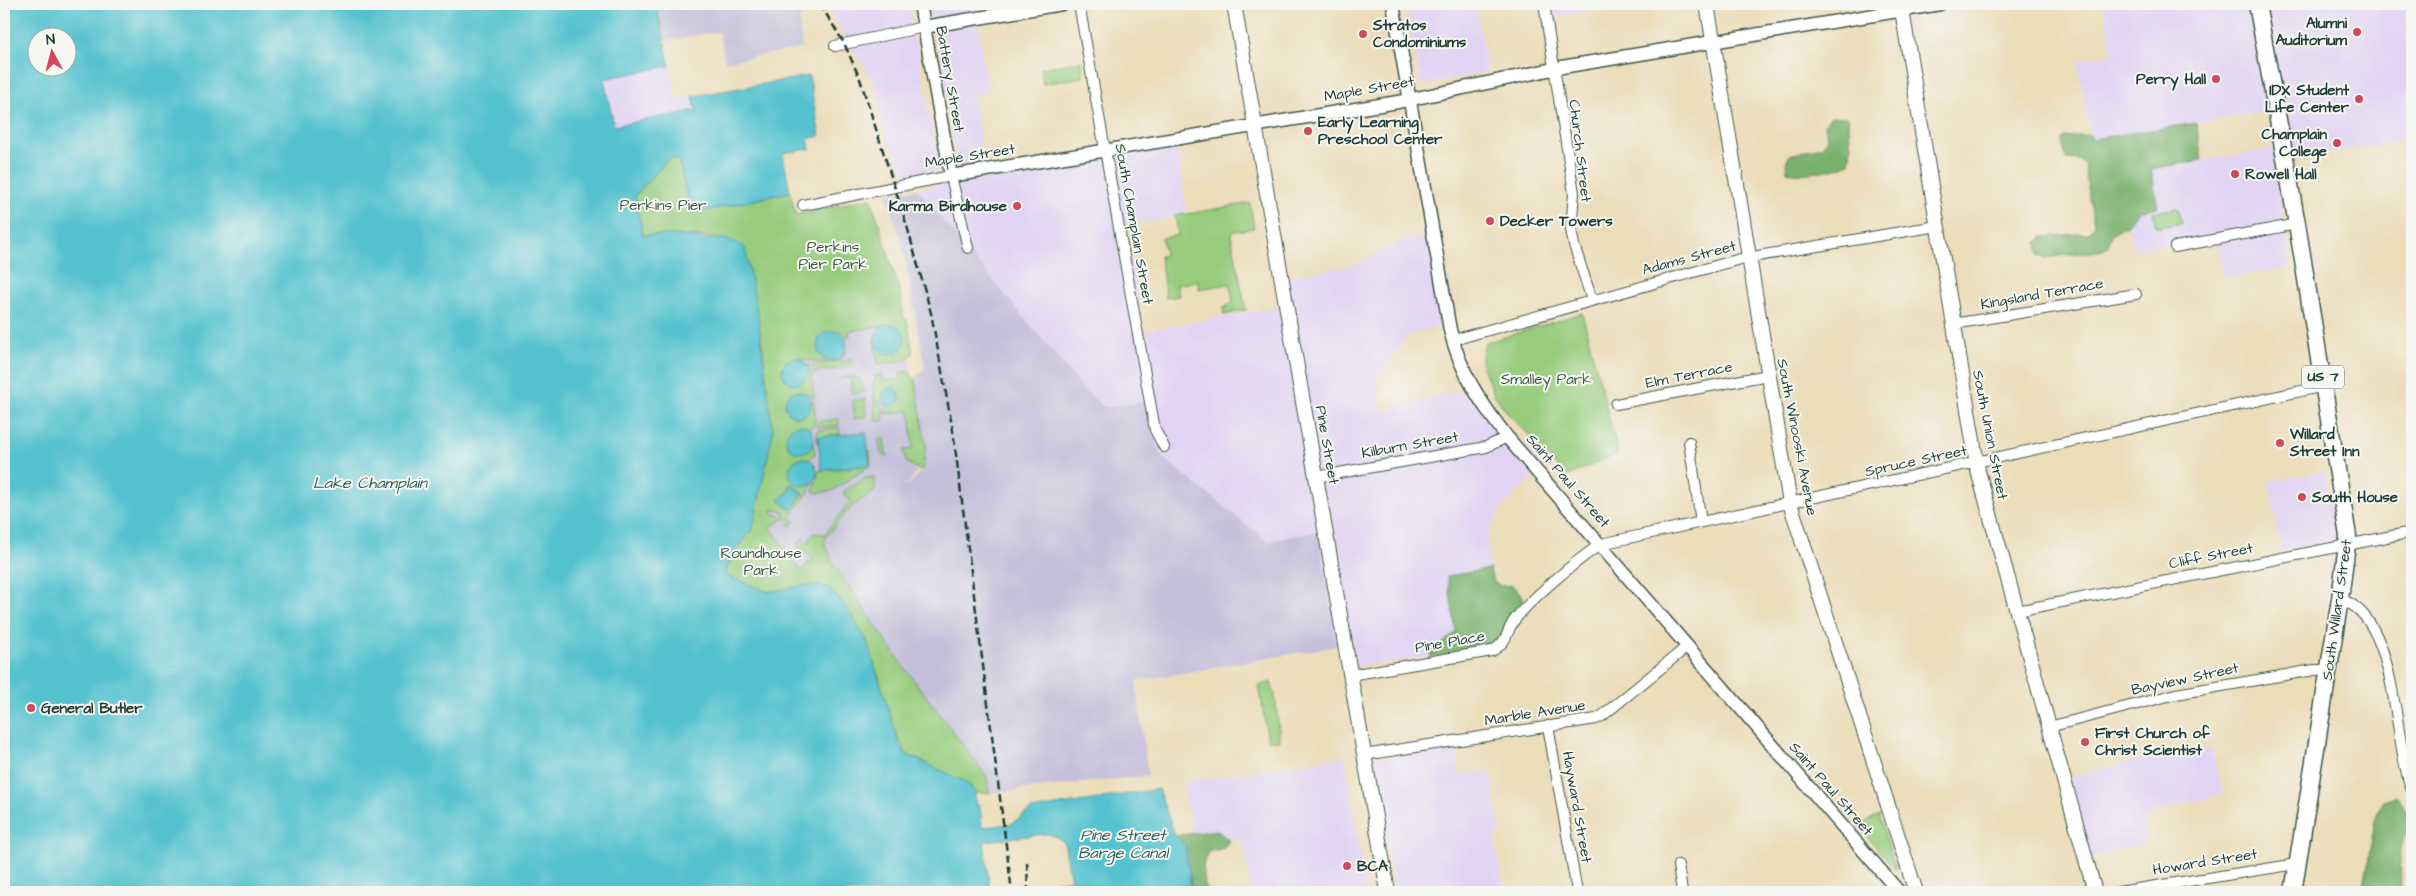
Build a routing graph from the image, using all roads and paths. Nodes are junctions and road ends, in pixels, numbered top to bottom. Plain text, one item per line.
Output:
1 (920, 4) edge
2 (1062, 4) edge
3 (1079, 4) edge
4 (1234, 4) edge
5 (1393, 4) edge
6 (1544, 4) edge
7 (1707, 4) edge
8 (1940, 4) edge
9 (2257, 4) edge
10 (1902, 7) edge
11 (924, 27) junction
12 (1713, 42) junction
13 (835, 46) dead end
14 (1554, 69) junction
15 (1410, 100) junction
16 (1255, 124) junction
17 (1106, 150) junction
18 (951, 176) junction
19 (803, 205) dead end
20 (2297, 224) junction
21 (1937, 226) junction
22 (2176, 247) dead end
23 (968, 248) dead end
24 (1749, 257) junction
25 (2136, 294) dead end
26 (1592, 300) junction
27 (1953, 324) junction
28 (1453, 340) junction
29 (1768, 374) junction
30 (2324, 386) junction
31 (1616, 404) dead end
32 (1508, 437) junction
33 (1689, 442) dead end
34 (1164, 447) dead end
35 (1976, 464) junction
36 (1316, 477) junction
37 (1790, 503) junction
38 (1702, 522) junction
39 (2412, 532) edge
40 (2348, 543) junction
41 (1601, 544) junction
42 (2340, 599) junction
43 (2017, 611) junction
44 (1688, 646) junction
45 (2329, 670) junction
46 (1350, 674) junction
47 (1548, 726) junction
48 (2049, 727) junction
49 (1364, 755) junction
50 (2412, 790) edge
51 (2297, 864) junction
52 (1678, 865) dead end
53 (1388, 892) edge
54 (1577, 892) edge
55 (1682, 892) edge
56 (1899, 892) edge
57 (1916, 892) edge
58 (2095, 892) edge
59 (2118, 892) edge
60 (2293, 892) edge

1 - 11 street, Battery Street
2 - 11 street
3 - 17 street, South Champlain Street
4 - 16 main road, Pine Street
5 - 15 street, Saint Paul Street
6 - 14 street, Church Street
7 - 12 main road, South Winooski Avenue
8 - 10 street, Maple Street
9 - 20 main road, South Willard Street / US 7
10 - 12 street, Maple Street
10 - 21 main road, South Union Street
11 - 13 street
11 - 18 street, Battery Street
12 - 14 street, Maple Street
12 - 24 main road, South Winooski Avenue
14 - 15 street, Maple Street
14 - 26 street, Church Street
15 - 16 street, Maple Street
15 - 28 street, Saint Paul Street
16 - 17 street, Maple Street
16 - 36 main road, Pine Street
17 - 18 street, Maple Street
17 - 34 street, South Champlain Street
18 - 19 street, Maple Street
18 - 23 street, Battery Street
20 - 22 street
20 - 30 main road, South Willard Street / US 7
21 - 24 street, Adams Street
21 - 27 main road, South Union Street
24 - 26 street, Adams Street
24 - 29 main road, South Winooski Avenue
25 - 27 street, Kingsland Terrace
26 - 28 street, Adams Street
27 - 35 main road, South Union Street
28 - 32 street, Saint Paul Street
29 - 31 street, Elm Terrace
29 - 37 main road, South Winooski Avenue
30 - 35 street, Spruce Street
30 - 40 main road, South Willard Street / US 7
32 - 36 street, Kilburn Street
32 - 41 street, Saint Paul Street
33 - 38 street
35 - 37 street, Spruce Street
35 - 43 main road, South Union Street
36 - 46 main road, Pine Street
37 - 38 street, Spruce Street
37 - 57 main road, South Winooski Avenue
38 - 41 street, Spruce Street
39 - 40 street, Cliff Street
40 - 42 main road, South Willard Street / US 7
40 - 43 street, Cliff Street
41 - 44 street, Saint Paul Street
41 - 46 street, Pine Place
42 - 45 main road, South Willard Street / US 7
42 - 50 street
43 - 48 main road, South Union Street
44 - 47 street, Marble Avenue
44 - 56 street, Saint Paul Street
45 - 48 street, Bayview Street
45 - 51 main road, South Willard Street / US 7
46 - 49 main road, Pine Street
47 - 49 street, Marble Avenue
47 - 54 street, Hayward Street
48 - 58 main road, South Union Street
49 - 53 main road, Pine Street
51 - 59 street, Howard Street
51 - 60 main road, South Willard Street / US 7
52 - 55 street

